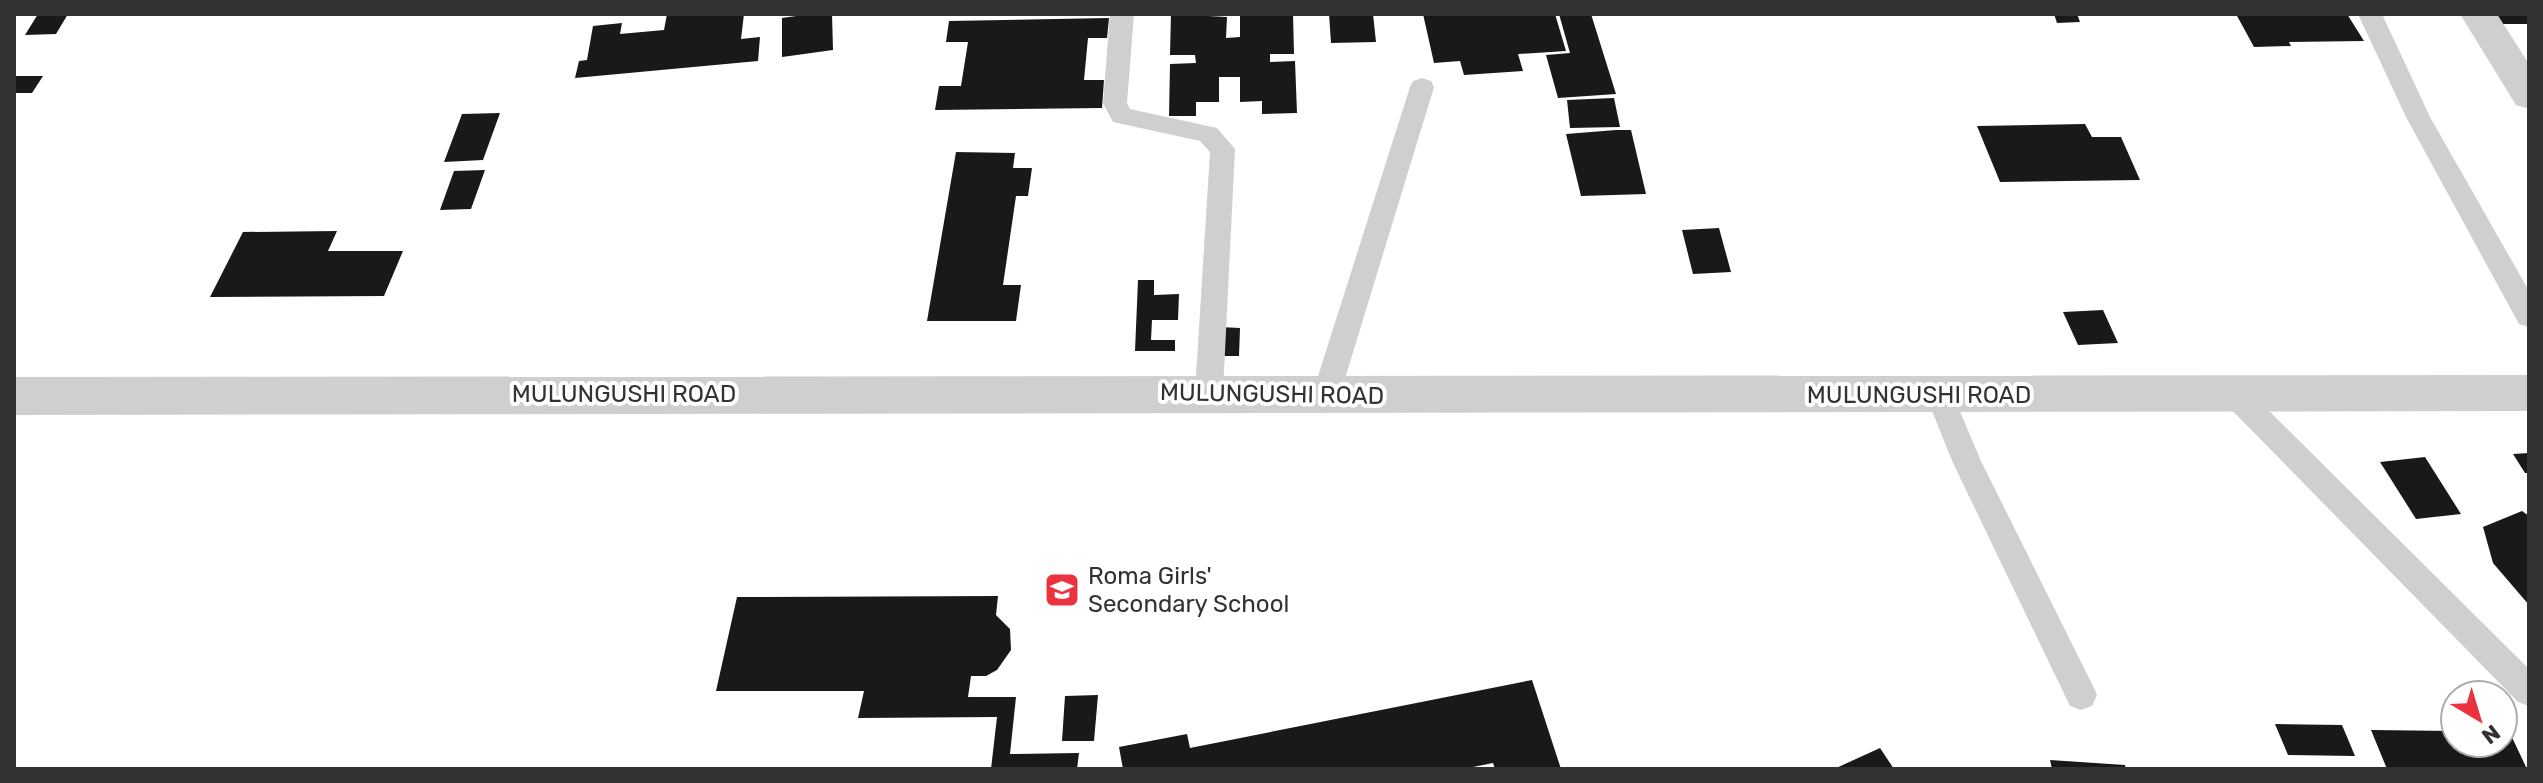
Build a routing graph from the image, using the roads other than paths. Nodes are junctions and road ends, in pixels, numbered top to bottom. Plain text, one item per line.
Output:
1 (1122, 14) edge
2 (2370, 14) edge
3 (2478, 14) edge
4 (1422, 87) dead end
5 (2529, 95) edge
6 (2529, 316) edge
7 (1209, 392) junction
8 (2232, 392) junction
9 (2529, 393) edge
10 (1326, 395) junction
11 (14, 396) edge
12 (1940, 396) junction
13 (2529, 691) edge
14 (2081, 695) dead end

1 - 7 lane
2 - 6 lane
3 - 5 street
4 - 10 lane
7 - 10 street, MULUNGUSHI ROAD
7 - 11 street, MULUNGUSHI ROAD
8 - 9 street, MULUNGUSHI ROAD
8 - 12 street, MULUNGUSHI ROAD
8 - 13 lane
10 - 12 street, MULUNGUSHI ROAD
12 - 14 lane

